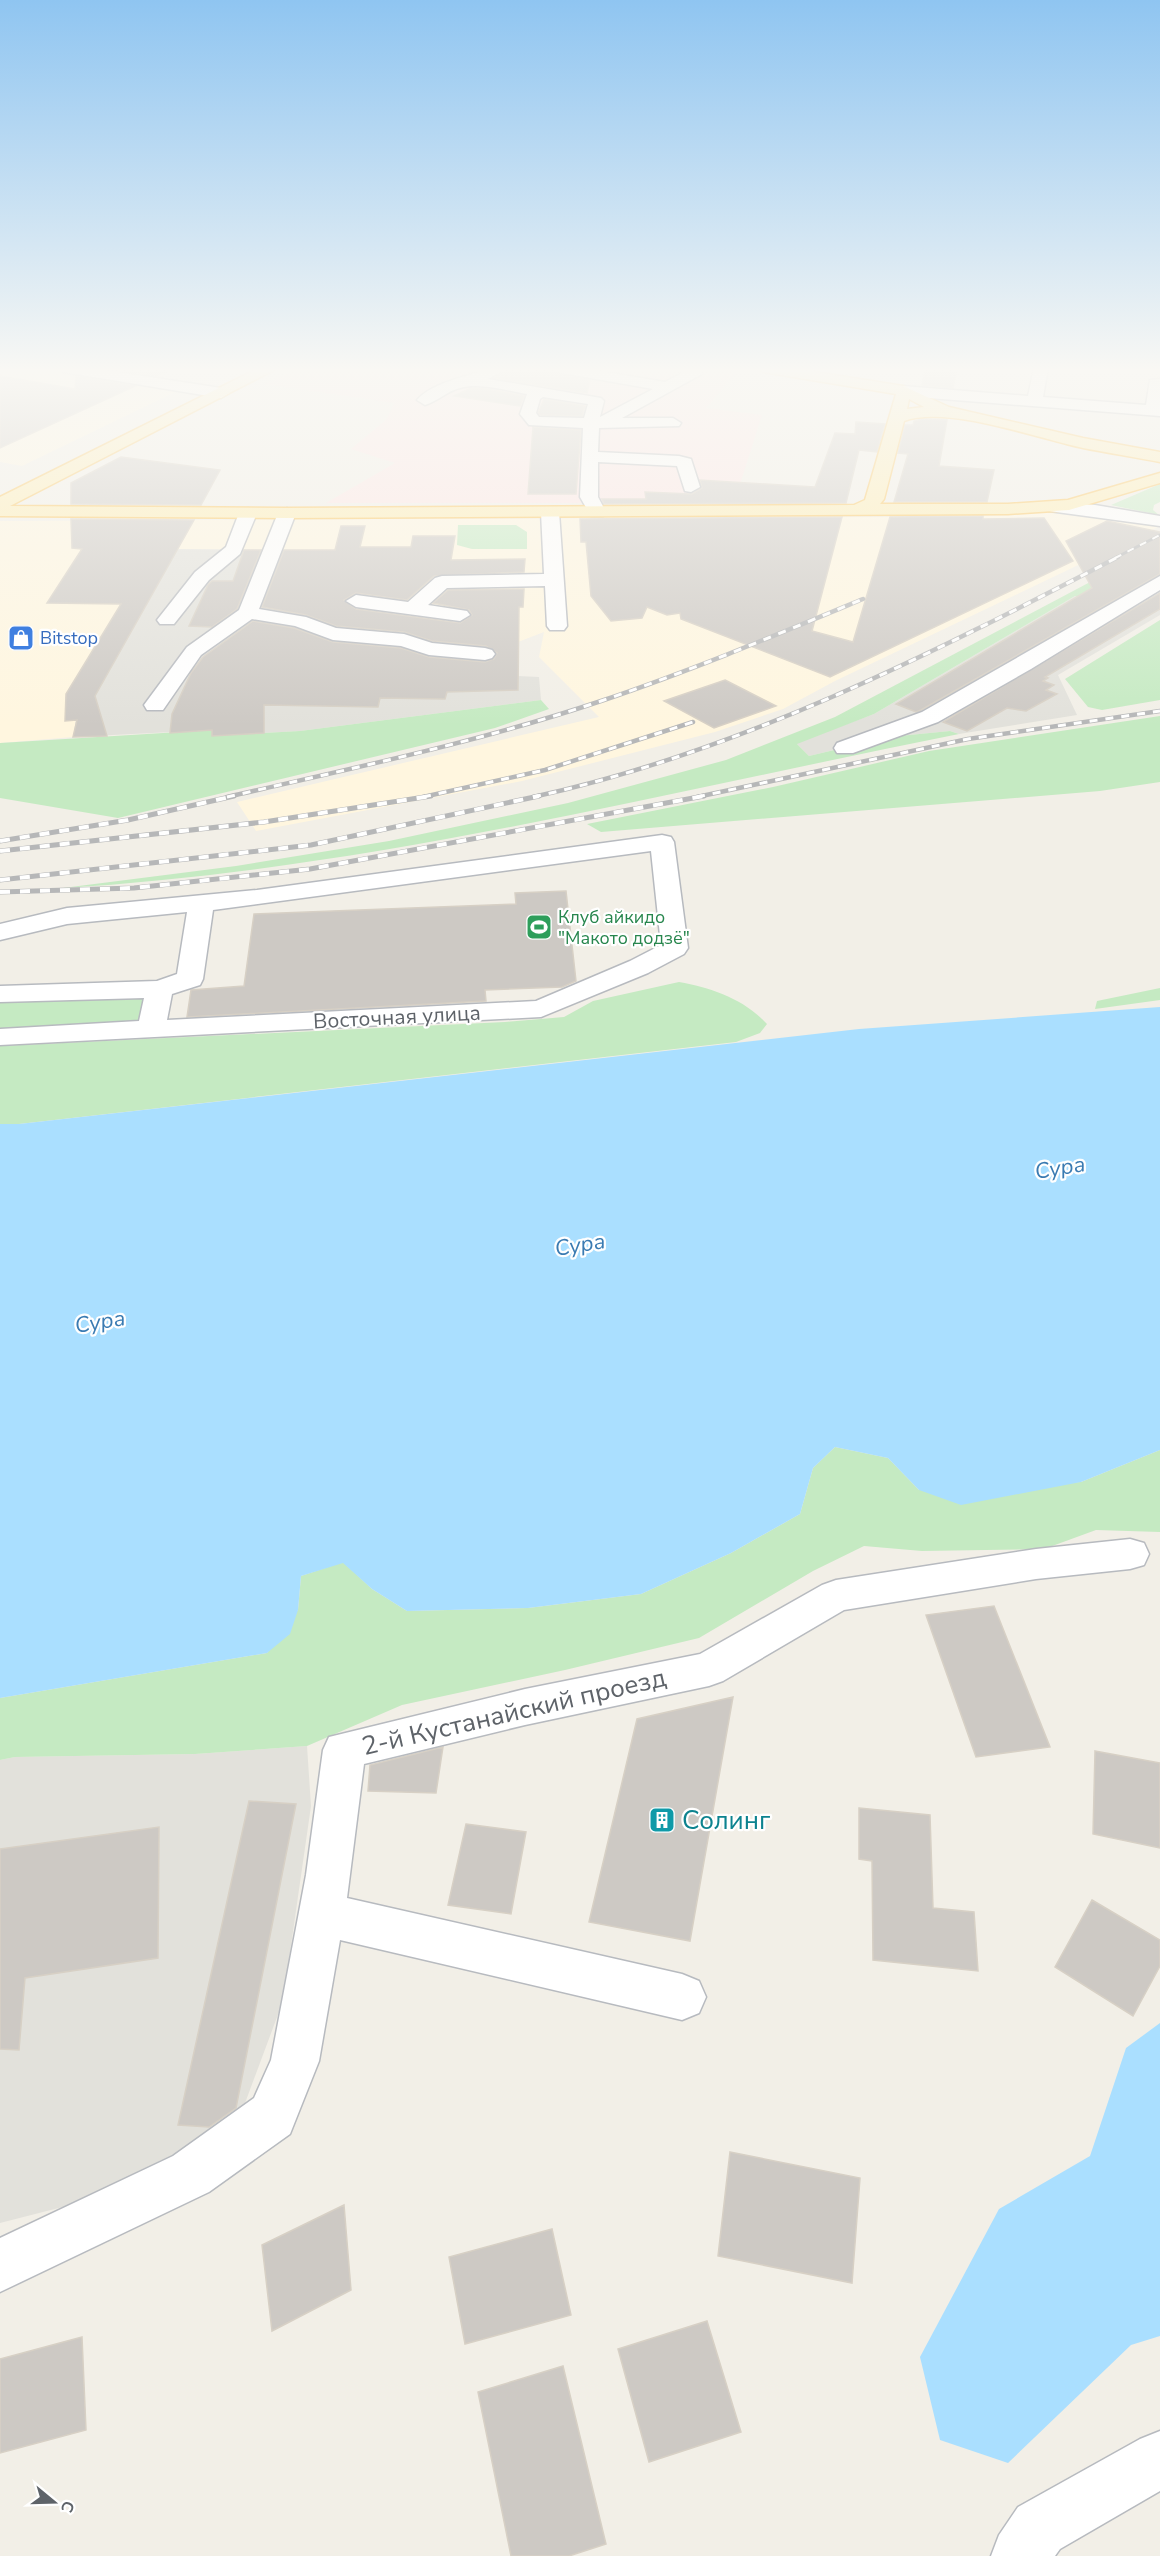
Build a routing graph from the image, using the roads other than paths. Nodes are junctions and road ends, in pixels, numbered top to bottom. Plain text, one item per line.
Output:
1 (33, 487) edge
2 (589, 487) edge
3 (878, 487) edge
4 (1115, 487) edge
5 (1129, 487) edge
6 (1100, 496) junction
7 (875, 499) junction
8 (0, 504) edge
9 (1055, 507) junction
10 (907, 510) junction
11 (0, 511) edge
12 (854, 511) junction
13 (550, 512) junction
14 (597, 512) junction
15 (248, 513) junction
16 (287, 513) junction
17 (1160, 520) edge
18 (554, 580) junction
19 (1160, 582) edge
20 (356, 601) dead end
21 (412, 609) junction
22 (248, 613) junction
23 (460, 615) dead end
24 (167, 620) dead end
25 (557, 626) dead end
26 (485, 654) dead end
27 (155, 705) dead end
28 (845, 748) dead end
29 (201, 903) junction
30 (0, 932) edge
31 (159, 989) junction
32 (0, 994) edge
33 (151, 1029) junction
34 (0, 1037) edge
35 (1130, 1554) dead end
36 (322, 1914) junction
37 (682, 1997) dead end
38 (0, 2266) edge
39 (1160, 2459) edge
40 (1020, 2556) edge

1 - 8 main road
2 - 14 street
3 - 7 main road
4 - 6 main road
5 - 6 main road
6 - 9 main road
7 - 10 main road
7 - 12 main road
9 - 10 main road
9 - 17 street
10 - 12 main road
11 - 15 main road
12 - 14 main road
13 - 14 main road
13 - 16 main road
13 - 18 street
15 - 16 main road
15 - 24 street
16 - 22 street
18 - 21 street
18 - 25 street
19 - 28 street
20 - 21 street
21 - 23 street
22 - 26 street
22 - 27 street
29 - 30 street
29 - 31 street
29 - 33 street, Восточная улица
31 - 32 street
31 - 33 street
33 - 34 street, Восточная улица
35 - 36 street, 2-й Кустанайский проезд
36 - 37 street
36 - 38 street, 2-й Кустанайский проезд
39 - 40 street

